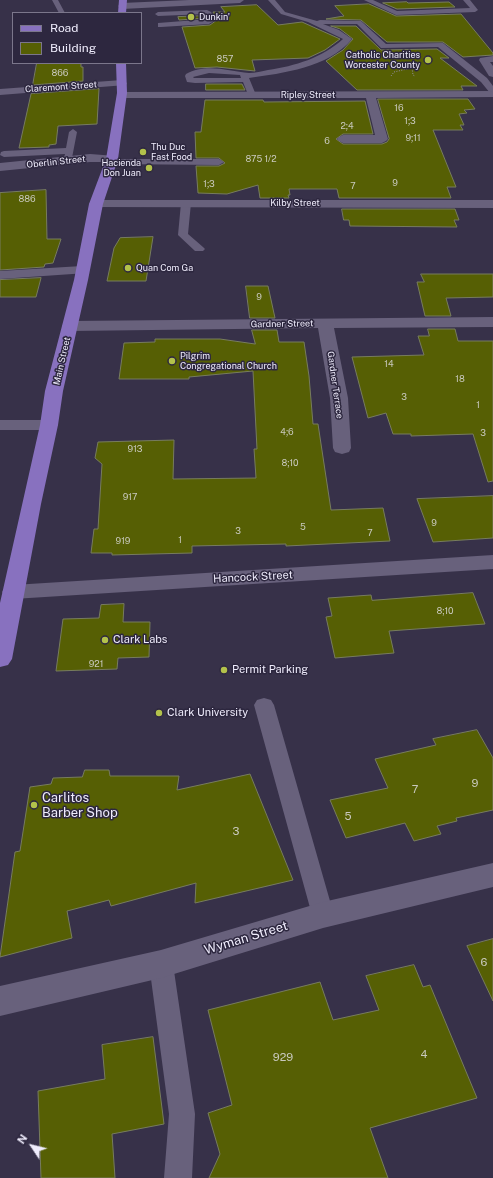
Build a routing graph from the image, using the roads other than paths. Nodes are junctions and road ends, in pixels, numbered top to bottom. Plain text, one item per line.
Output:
1 (55, 0) edge
2 (240, 0) edge
3 (271, 0) edge
4 (367, 0) edge
5 (466, 0) edge
6 (123, 6) edge
7 (475, 10) junction
8 (61, 12) edge
9 (158, 14) dead end
10 (389, 18) dead end
11 (310, 21) junction
12 (161, 25) dead end
13 (493, 59) edge
14 (121, 64) edge
15 (493, 74) edge
16 (247, 77) junction
17 (122, 89) junction
18 (493, 90) edge
19 (0, 92) edge
20 (370, 94) junction
21 (493, 94) edge
22 (252, 95) junction
23 (73, 132) dead end
24 (343, 139) dead end
25 (4, 154) dead end
26 (69, 156) junction
27 (111, 160) junction
28 (219, 162) dead end
29 (0, 168) edge
30 (186, 203) junction
31 (96, 204) junction
32 (493, 204) edge
33 (199, 249) dead end
34 (82, 270) junction
35 (0, 275) edge
36 (493, 322) edge
37 (325, 323) junction
38 (70, 326) junction
39 (0, 425) edge
40 (50, 425) junction
41 (342, 448) dead end
42 (493, 562) edge
43 (13, 592) junction
44 (0, 659) edge
45 (264, 706) dead end
46 (493, 875) edge
47 (323, 914) junction
48 (161, 964) junction
49 (0, 1001) edge
50 (178, 1178) edge

1 - 8 lane
2 - 6 street
3 - 11 lane
4 - 7 lane
5 - 7 lane
7 - 10 lane
9 - 12 lane
11 - 16 lane
11 - 18 lane
13 - 15 street
14 - 17 main road, Main Street
16 - 16 lane
16 - 22 lane
17 - 19 street, Claremont Street
17 - 22 street, Ripley Street
17 - 27 main road, Main Street
20 - 21 street, Ripley Street
20 - 22 street, Ripley Street
20 - 24 street
23 - 26 lane
25 - 26 lane
26 - 27 street, Oberlin Street
26 - 29 street, Oberlin Street
27 - 28 lane
27 - 31 main road, Main Street
30 - 31 street, Kilby Street
30 - 32 street, Kilby Street
30 - 33 lane
31 - 34 main road, Main Street
34 - 35 street
34 - 38 main road, Main Street
36 - 37 street, Gardner Street
37 - 38 street, Gardner Street
37 - 41 street, Gardner Terrace
38 - 40 main road, Main Street
39 - 40 street
40 - 43 main road, Main Street
42 - 43 street, Hancock Street
43 - 44 main road, Main Street
45 - 47 lane
46 - 47 street, Wyman Street
47 - 48 street, Wyman Street
48 - 49 street, Wyman Street
48 - 50 lane

